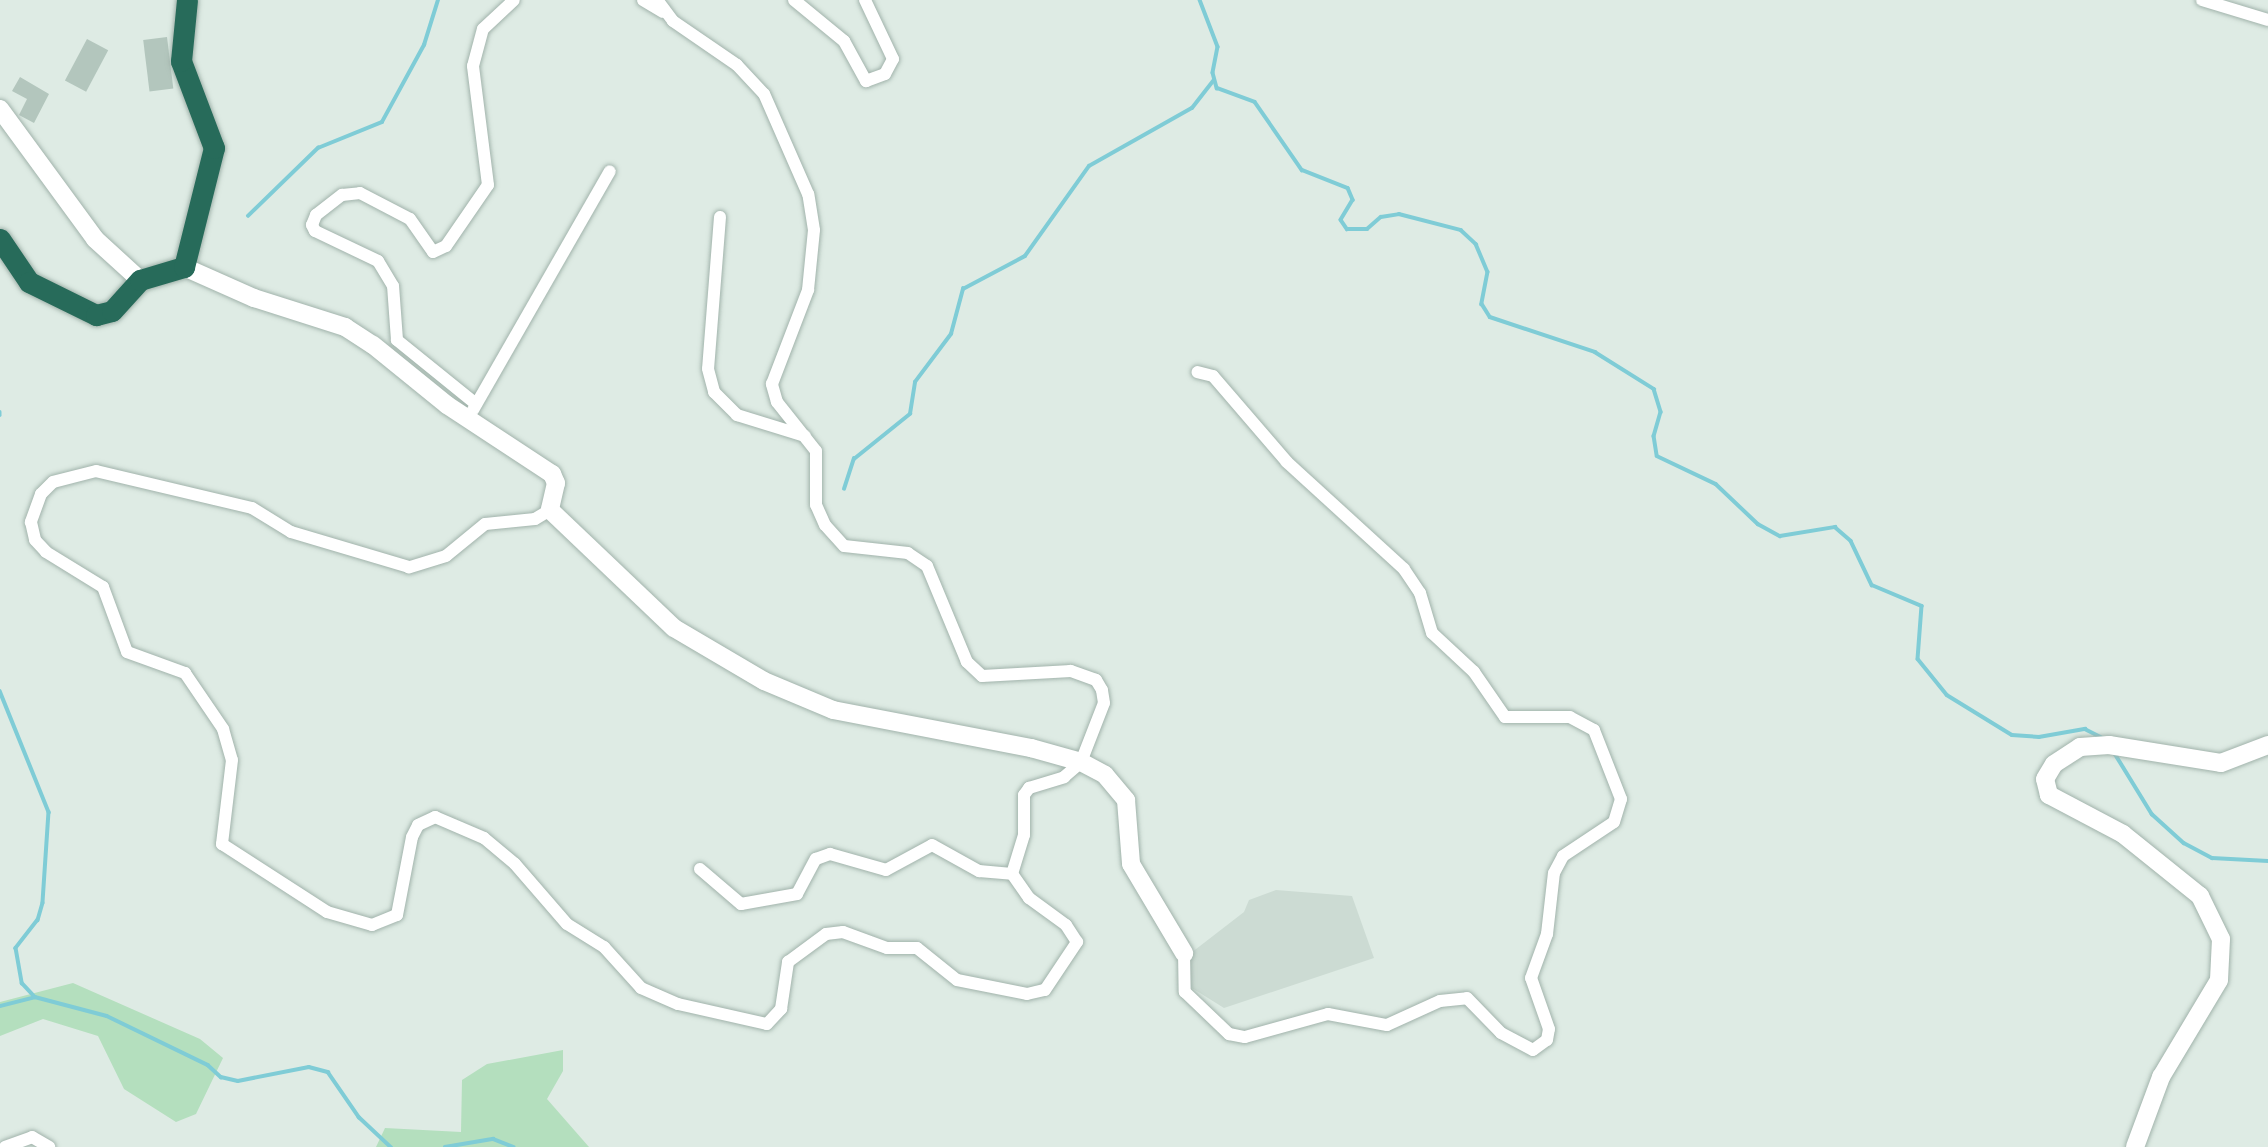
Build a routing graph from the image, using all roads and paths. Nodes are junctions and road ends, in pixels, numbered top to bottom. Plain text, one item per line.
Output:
1 (187, 0) edge
2 (514, 0) edge
3 (643, 0) edge
4 (657, 0) edge
5 (794, 0) edge
6 (865, 0) edge
7 (2202, 0) edge
8 (663, 12) junction
9 (2268, 20) edge
10 (0, 109) edge
11 (610, 170) dead end
12 (720, 217) dead end
13 (0, 239) edge
14 (184, 267) junction
15 (140, 280) junction
16 (1197, 372) dead end
17 (472, 412) junction
18 (806, 436) junction
19 (550, 510) junction
20 (2268, 745) edge
21 (1081, 761) junction
22 (700, 869) dead end
23 (1012, 874) junction
24 (1184, 953) joint
25 (5, 1147) edge
26 (49, 1147) edge
27 (2135, 1147) edge

1 - 14 highway
2 - 17 street
3 - 8 street
4 - 8 street
5 - 6 street
7 - 9 street
8 - 18 street
10 - 15 street
11 - 17 street
12 - 18 street
13 - 15 highway
14 - 15 highway
14 - 17 street
16 - 24 street
17 - 19 street
18 - 21 street
19 - 21 street
19 - 23 street
20 - 27 street
21 - 23 street
21 - 24 street
22 - 23 street
25 - 26 street

